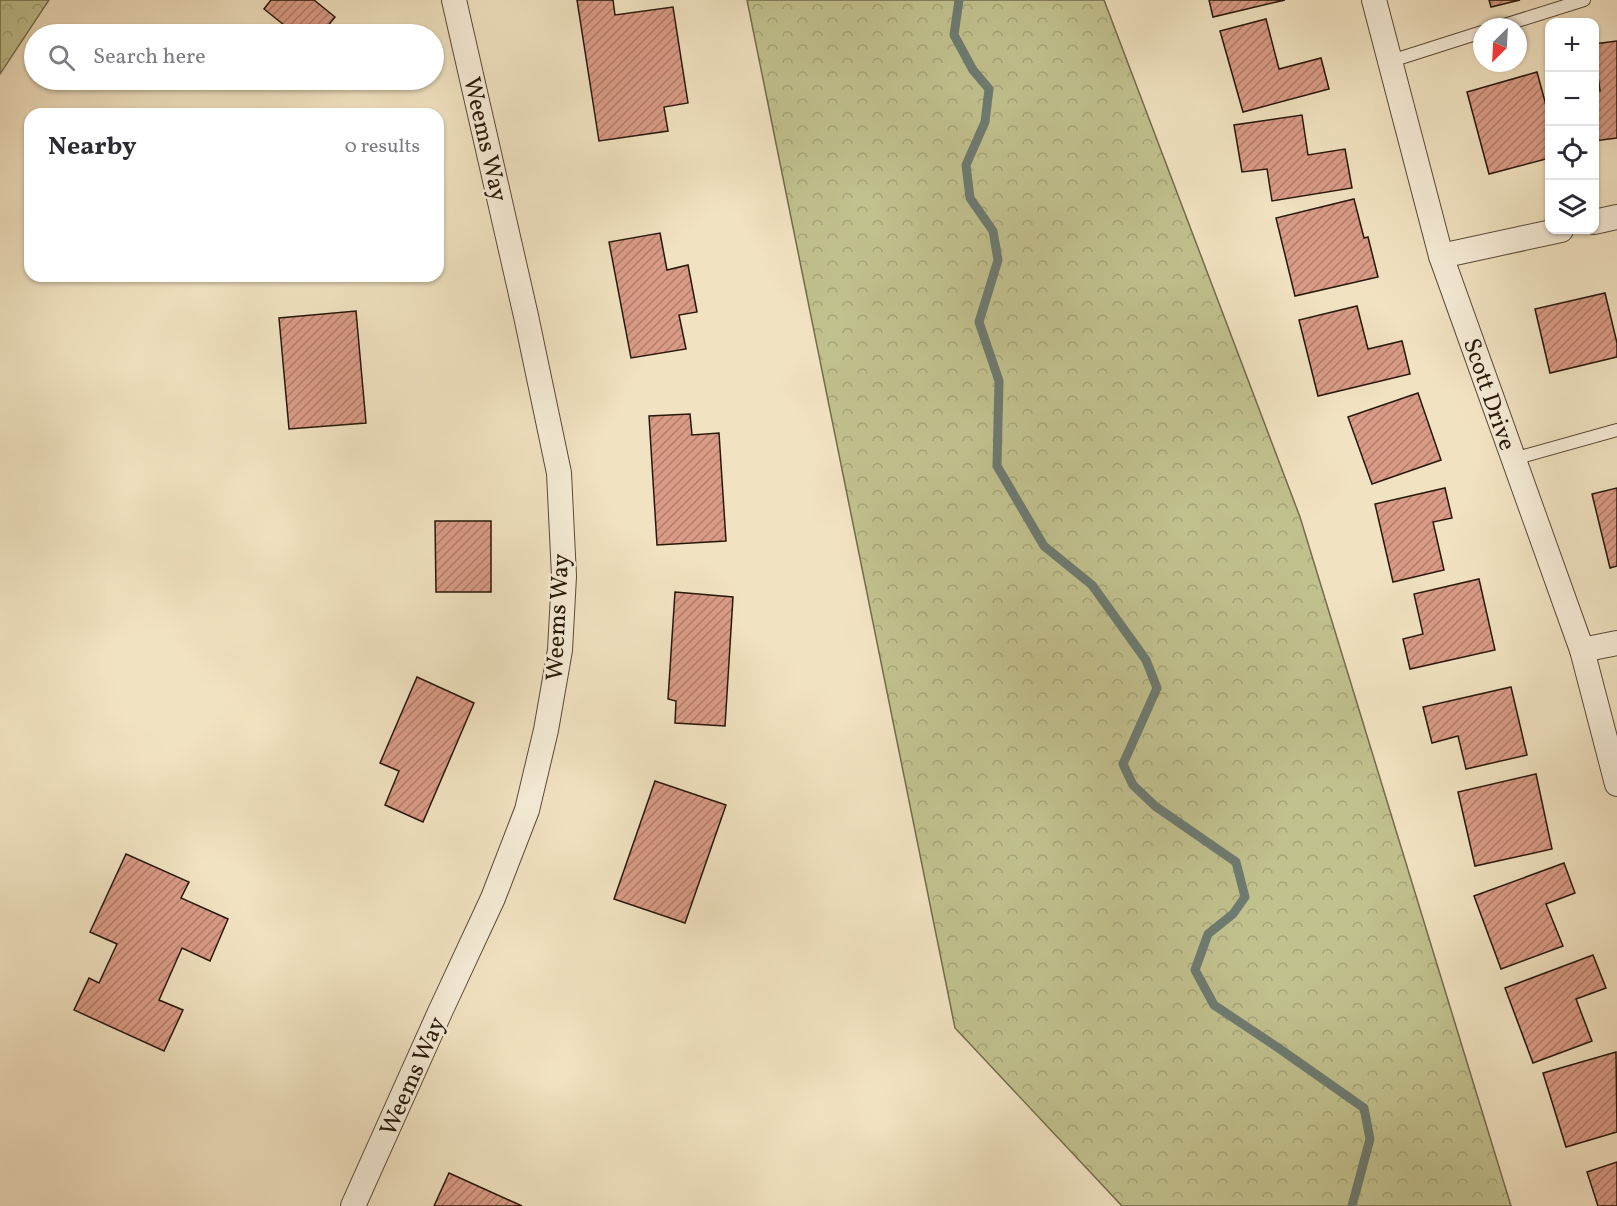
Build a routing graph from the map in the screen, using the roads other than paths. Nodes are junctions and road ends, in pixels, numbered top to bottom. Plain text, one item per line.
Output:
1 (454, 0) edge
2 (1374, 0) edge
3 (1584, 0) edge
4 (1527, 18) edge
5 (1473, 35) edge
6 (1390, 61) junction
7 (1617, 217) edge
8 (1599, 221) edge
9 (1545, 233) edge
10 (1441, 256) junction
11 (1617, 430) edge
12 (1514, 459) junction
13 (1617, 643) edge
14 (1581, 650) junction
15 (1617, 784) edge
16 (353, 1206) edge

1 - 16 street, Weems Way
2 - 6 street, Scott Drive
3 - 4 lane
5 - 6 lane
6 - 10 street, Scott Drive
7 - 8 street
9 - 10 street
10 - 12 street, Scott Drive
11 - 12 lane
12 - 14 street, Scott Drive
13 - 14 street
14 - 15 street, Scott Drive

